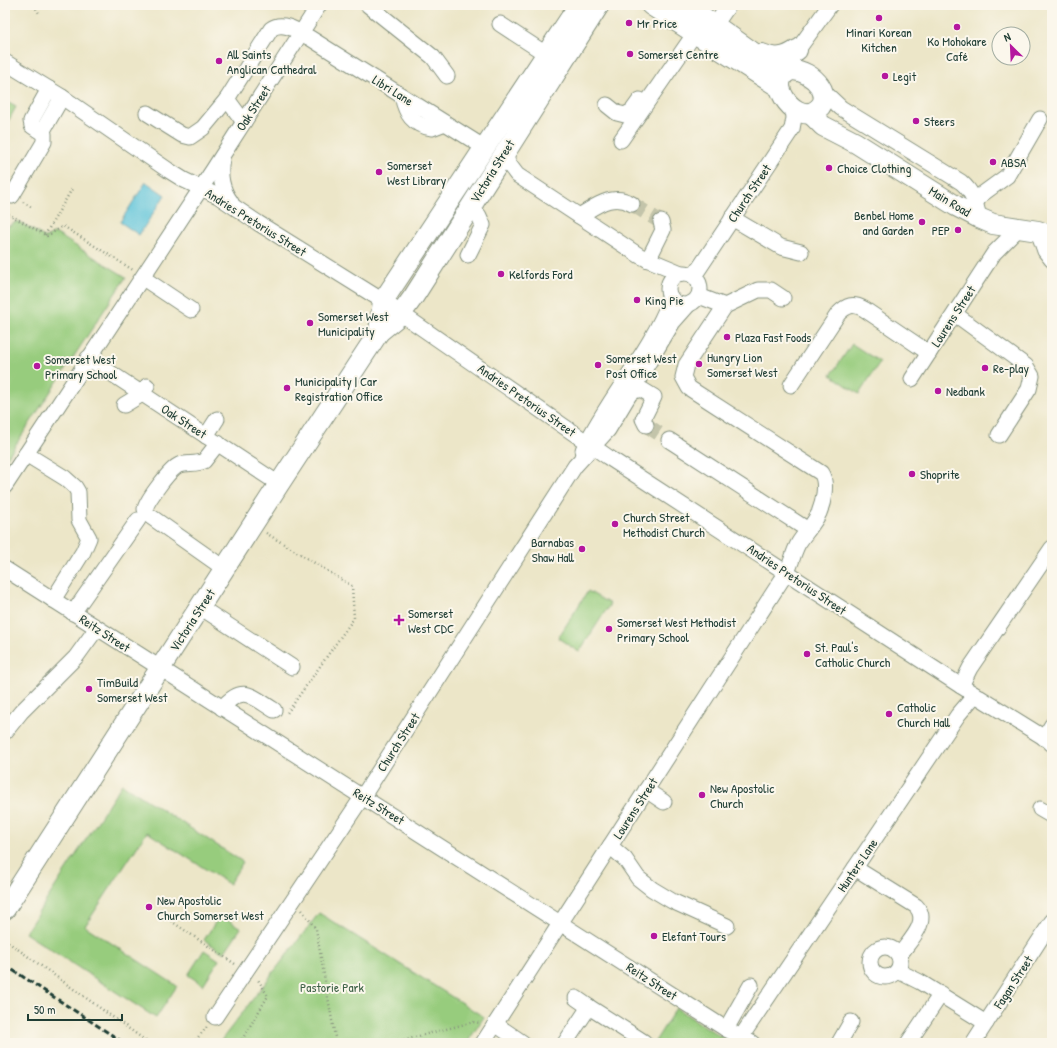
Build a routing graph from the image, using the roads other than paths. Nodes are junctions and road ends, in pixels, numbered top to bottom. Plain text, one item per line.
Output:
1 (368, 5) edge
2 (579, 5) edge
3 (599, 5) edge
4 (651, 5) edge
5 (686, 5) edge
6 (730, 5) edge
7 (826, 6) edge
8 (312, 8) edge
9 (500, 24) dead end
10 (715, 25) junction
11 (301, 33) junction
12 (695, 33) junction
13 (802, 44) junction
14 (750, 49) junction
15 (546, 54) junction
16 (5, 62) edge
17 (447, 76) dead end
18 (789, 76) junction
19 (49, 89) junction
20 (824, 94) junction
21 (62, 97) junction
22 (650, 98) junction
23 (227, 99) junction
24 (607, 105) dead end
25 (802, 110) junction
26 (147, 113) dead end
27 (1040, 119) dead end
28 (244, 122) junction
29 (42, 132) junction
30 (621, 140) dead end
31 (856, 143) junction
32 (485, 148) junction
33 (226, 151) junction
34 (505, 151) junction
35 (173, 172) junction
36 (201, 188) junction
37 (12, 196) dead end
38 (632, 204) tunnel mouth
39 (471, 205) junction
40 (236, 207) junction
41 (982, 214) junction
42 (579, 216) junction
43 (182, 217) junction
44 (732, 218) junction
45 (661, 222) dead end
46 (1036, 232) edge
47 (801, 252) dead end
48 (994, 253) junction
49 (468, 255) dead end
50 (648, 260) junction
51 (1052, 260) edge
52 (688, 274) junction
53 (143, 277) junction
54 (671, 298) junction
55 (783, 298) dead end
56 (694, 300) junction
57 (383, 301) junction
58 (725, 306) junction
59 (191, 310) dead end
60 (401, 314) junction
61 (955, 314) junction
62 (379, 332) junction
63 (929, 353) junction
64 (88, 358) junction
65 (912, 379) dead end
66 (791, 386) dead end
67 (145, 390) junction
68 (631, 392) junction
69 (124, 405) dead end
70 (217, 419) dead end
71 (646, 425) dead end
72 (999, 435) dead end
73 (212, 440) junction
74 (669, 440) tunnel mouth
75 (590, 444) junction
76 (26, 454) junction
77 (279, 484) junction
78 (5, 486) edge
79 (138, 520) dead end
80 (808, 530) junction
81 (1052, 548) edge
82 (5, 569) edge
83 (225, 569) junction
84 (788, 574) junction
85 (53, 600) junction
86 (200, 607) junction
87 (73, 613) junction
88 (98, 628) junction
89 (292, 667) dead end
90 (160, 668) junction
91 (961, 686) junction
92 (975, 695) junction
93 (222, 708) junction
94 (274, 710) dead end
95 (5, 732) edge
96 (1050, 738) edge
97 (646, 790) junction
98 (363, 796) junction
99 (664, 802) dead end
100 (610, 846) junction
101 (855, 868) junction
102 (5, 909) edge
103 (1052, 920) edge
104 (561, 922) junction
105 (727, 926) dead end
106 (899, 956) junction
107 (898, 971) junction
108 (751, 985) dead end
109 (941, 994) junction
110 (576, 998) dead end
111 (589, 1006) junction
112 (215, 1017) road end
113 (851, 1022) dead end
114 (986, 1023) junction
115 (495, 1024) junction
116 (726, 1029) junction
117 (746, 1040) edge
118 (644, 1042) edge
119 (483, 1043) edge
120 (523, 1043) edge
121 (565, 1043) edge
122 (839, 1043) edge
123 (908, 1043) edge
124 (973, 1043) edge

1 - 17 street
2 - 15 main road, Victoria Street
3 - 34 main road, Victoria Street
4 - 12 main road
5 - 10 main road
6 - 10 street
7 - 13 street
8 - 11 street, Oak Street
9 - 15 street
10 - 14 main road
11 - 23 street, Libri Lane
11 - 28 street, Oak Street
11 - 32 street, Libri Lane
12 - 18 main road
12 - 22 street
13 - 14 main road
13 - 18 street
14 - 18 main road
15 - 32 main road, Victoria Street
16 - 19 street, Andries Pretorius Street
18 - 20 main road, Main Road
18 - 25 main road, Main Road
19 - 21 street, Andries Pretorius Street
19 - 29 street
20 - 25 main road
20 - 31 main road, Main Road
20 - 41 street
21 - 29 street
21 - 35 street, Andries Pretorius Street
22 - 24 street
22 - 30 street
23 - 26 street, Libri Lane
23 - 28 street
25 - 31 main road, Main Road
25 - 44 street, Church Street
27 - 41 street
28 - 33 street, Oak Street
29 - 37 street
31 - 41 main road, Main Road
32 - 57 main road, Victoria Street
33 - 36 street, Oak Street
33 - 40 street, Oak Street
34 - 39 main road, Victoria Street
34 - 42 street
35 - 36 street, Andries Pretorius Street
35 - 43 street, Oak Street
36 - 40 street, Andries Pretorius Street
36 - 43 street, Oak Street
38 - 42 street
39 - 49 street
39 - 60 main road, Victoria Street
40 - 57 street, Andries Pretorius Street
41 - 46 main road, Main Road
41 - 48 street, Lourens Street
42 - 50 street
43 - 53 street, Oak Street
44 - 47 street
44 - 52 street, Church Street
45 - 50 street
46 - 48 street, Lourens Street
46 - 51 street
48 - 61 street, Lourens Street
50 - 52 street
52 - 54 street, Church Street
52 - 56 street
53 - 59 street
53 - 64 street, Oak Street
54 - 56 street
54 - 75 street, Church Street
55 - 58 street
56 - 58 street
56 - 68 street, Church Street
57 - 60 street, Andries Pretorius Street
57 - 62 main road, Victoria Street
58 - 80 street
60 - 62 main road, Victoria Street
60 - 75 street, Andries Pretorius Street
61 - 63 street, Lourens Street
61 - 72 street
62 - 77 main road, Victoria Street
63 - 65 street, Lourens Street
63 - 66 street
64 - 67 street, Oak Street
64 - 76 street, Oak Street
67 - 69 street
67 - 73 street, Oak Street
68 - 71 street
68 - 75 street, Church Street
70 - 73 street
73 - 77 street, Oak Street
73 - 83 street
74 - 80 street
75 - 84 street, Andries Pretorius Street
75 - 98 street, Church Street
76 - 78 street, Oak Street
76 - 85 street
77 - 83 main road, Victoria Street
79 - 87 street
80 - 84 street
81 - 91 street
82 - 85 street, Reitz Street
83 - 86 main road, Victoria Street
84 - 91 street, Andries Pretorius Street
84 - 97 street, Lourens Street
85 - 87 street, Reitz Street
86 - 89 street
86 - 90 main road, Victoria Street
87 - 88 street, Reitz Street
88 - 90 street, Reitz Street
88 - 95 street
90 - 93 street, Reitz Street
90 - 102 main road, Victoria Street
91 - 92 street, Andries Pretorius Street
92 - 96 street, Andries Pretorius Street
92 - 101 street, Hunters Lane
93 - 94 street
93 - 98 street, Reitz Street
97 - 99 street
97 - 100 street, Lourens Street
98 - 104 street, Reitz Street
98 - 112 street, Church Street
100 - 104 street, Lourens Street
100 - 105 street
101 - 106 street
101 - 117 street, Hunters Lane
103 - 114 street, Fagan Street
104 - 115 street, Lourens Street
104 - 116 street, Reitz Street
106 - 107 street
106 - 107 street
107 - 109 street
108 - 116 street
109 - 114 street
109 - 123 street
110 - 111 street
111 - 118 street
111 - 121 street
113 - 122 street
114 - 124 street, Fagan Street
115 - 119 street, Lourens Street
115 - 120 street
116 - 117 street, Reitz Street

